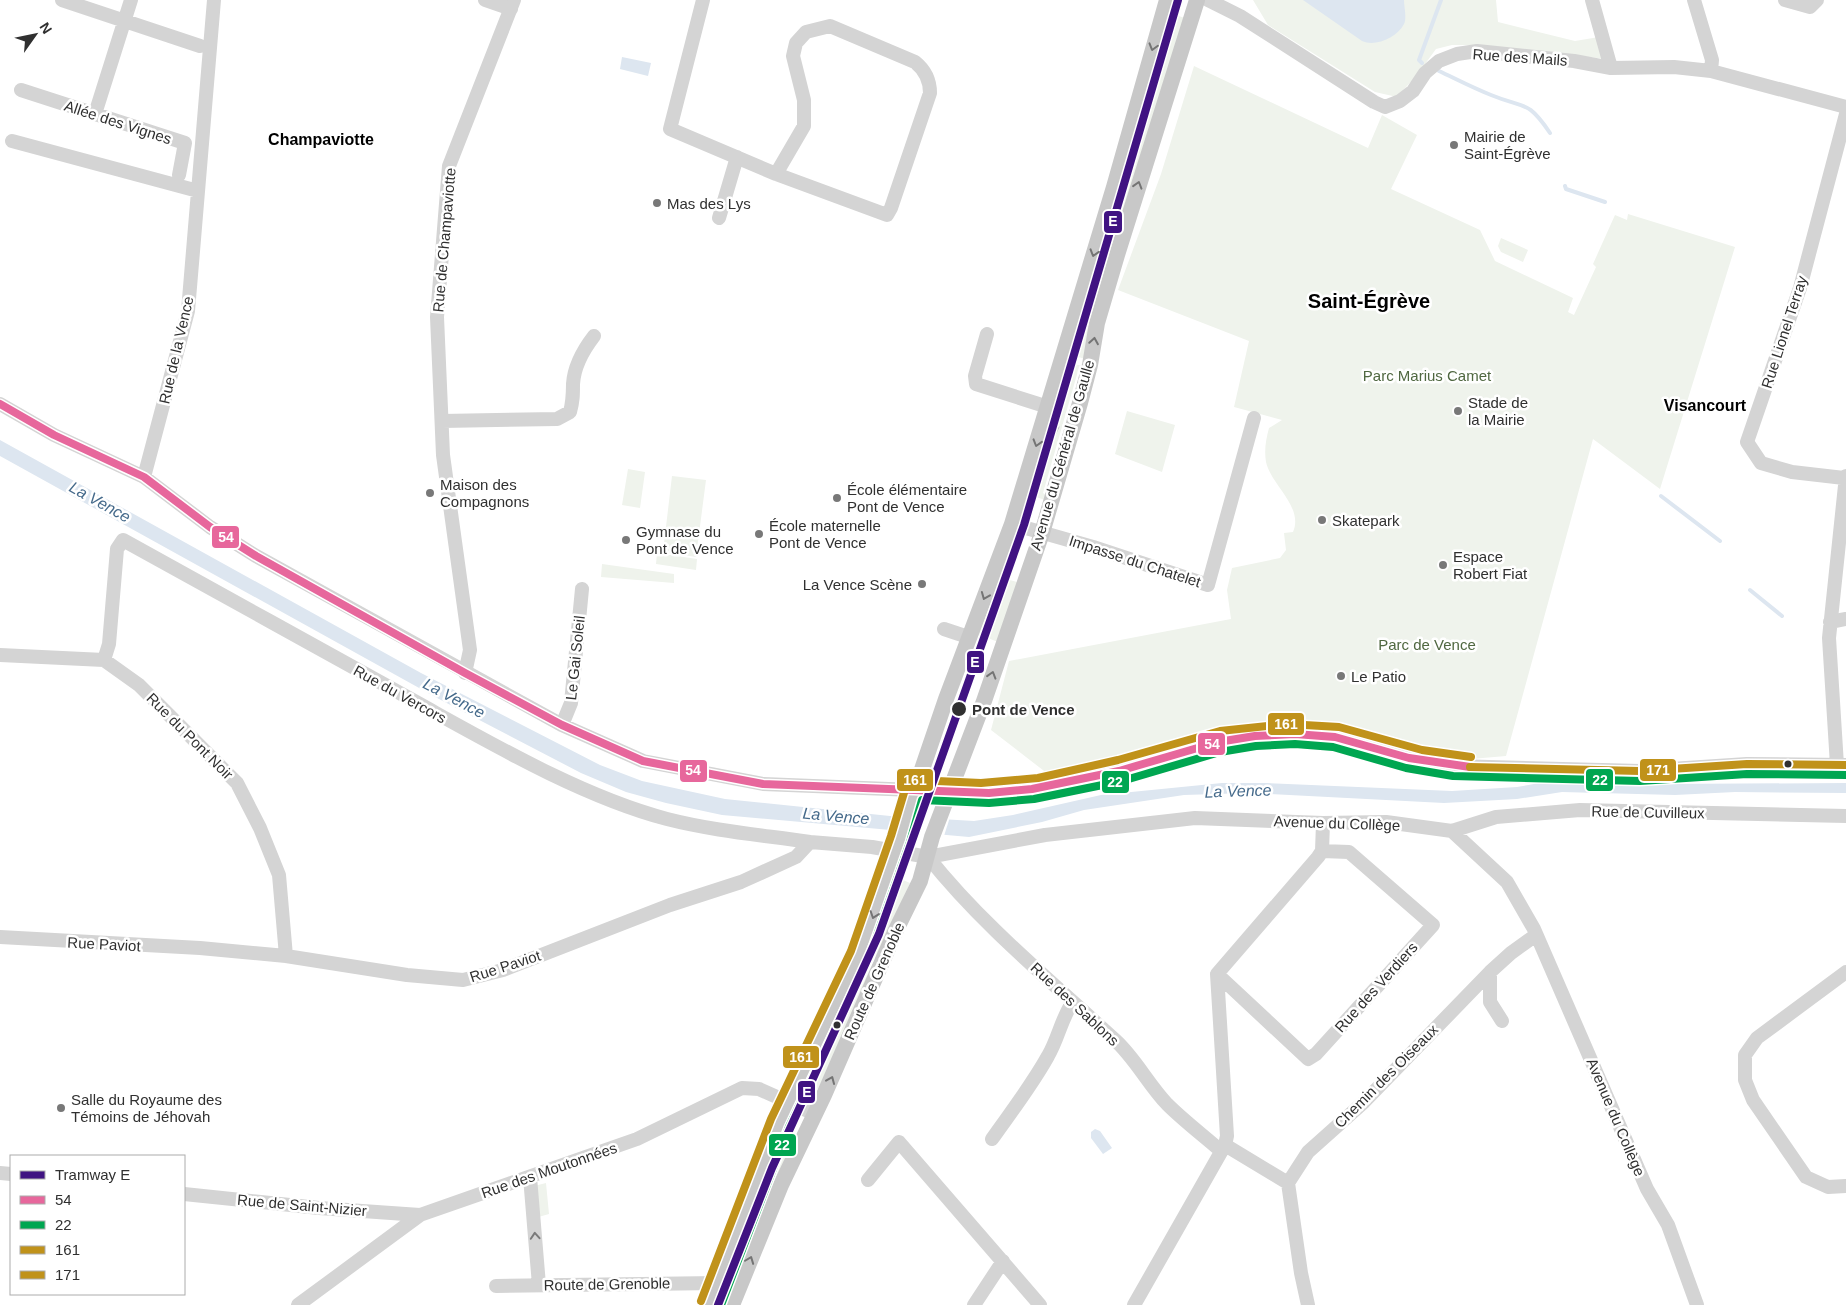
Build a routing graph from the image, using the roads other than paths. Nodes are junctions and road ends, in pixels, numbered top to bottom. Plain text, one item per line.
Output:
1 (62, 0) edge
2 (131, 0) edge
3 (214, 0) edge
4 (485, 0) edge
5 (703, 0) edge
6 (1167, 0) edge
7 (1197, 0) edge
8 (1208, 0) edge
9 (1592, 0) edge
10 (1694, 0) edge
11 (1784, 0) edge
12 (1817, 0) edge
13 (512, 4) edge
14 (124, 20) junction
15 (200, 46) dead end
16 (1611, 68) junction
17 (1711, 71) junction
18 (21, 90) dead end
19 (1846, 107) edge
20 (95, 114) junction
21 (1846, 114) edge
22 (12, 140) dead end
23 (737, 157) junction
24 (776, 174) junction
25 (179, 175) dead end
26 (198, 191) junction
27 (719, 218) dead end
28 (987, 334) dead end
29 (594, 336) dead end
30 (0, 404) edge
31 (1048, 407) junction
32 (1254, 418) dead end
33 (442, 421) junction
34 (144, 476) junction
35 (1845, 477) edge
36 (1012, 524) junction
37 (1042, 533) junction
38 (582, 589) dead end
39 (1846, 619) edge
40 (1830, 622) junction
41 (944, 629) dead end
42 (962, 635) dead end
43 (0, 655) edge
44 (104, 660) junction
45 (465, 674) junction
46 (562, 725) junction
47 (1841, 765) edge
48 (913, 796) junction
49 (947, 798) junction
50 (1846, 816) edge
51 (1323, 823) junction
52 (1452, 831) junction
53 (810, 842) junction
54 (898, 846) junction
55 (1322, 851) junction
56 (928, 857) junction
57 (1536, 935) junction
58 (0, 937) edge
59 (286, 956) junction
60 (1490, 972) junction
61 (1846, 972) edge
62 (1217, 974) junction
63 (1072, 1003) junction
64 (1502, 1021) dead end
65 (789, 1102) junction
66 (815, 1114) junction
67 (992, 1139) dead end
68 (1223, 1148) junction
69 (530, 1177) junction
70 (868, 1180) dead end
71 (1288, 1183) junction
72 (1846, 1186) edge
73 (185, 1194) edge
74 (420, 1215) junction
75 (1003, 1261) junction
76 (718, 1283) junction
77 (539, 1285) junction
78 (496, 1286) dead end
79 (298, 1305) edge
80 (710, 1305) edge
81 (732, 1305) edge
82 (974, 1305) edge
83 (1040, 1305) edge
84 (1134, 1305) edge
85 (1308, 1305) edge
86 (1697, 1305) edge

1 - 14 street
2 - 14 street
3 - 26 street, Rue de la Vence
4 - 13 street, Rue de Champaviotte
5 - 23 street
6 -> 31 main road, Avenue du Général de Gaulle
37 -> 7 main road, Avenue du Général de Gaulle
8 - 16 street, Rue des Mails
9 - 16 street
10 - 17 street
11 - 12 street
13 - 33 street, Rue de Champaviotte
14 - 15 street
14 - 20 street
16 - 17 street, Rue des Mails
17 - 19 street, Rue des Mails
18 - 20 street, Allée des Vignes
20 - 25 street, Allée des Vignes
21 - 35 street, Rue Lionel Terray
22 - 26 street
23 - 24 street
23 - 27 street
24 - 24 street
26 - 34 street, Rue de la Vence
28 - 31 street
29 - 33 street
30 - 34 street
31 -> 36 main road, Avenue du Général de Gaulle
32 - 37 street, Impasse du Chatelet
33 - 45 street, Rue de Champaviotte
34 - 45 street
35 - 40 street
36 - 37 street, Impasse du Chatelet
36 -> 48 main road, Avenue du Général de Gaulle
49 -> 37 main road, Avenue du Général de Gaulle
38 - 46 street, Le Gai Soleil
39 - 40 street
40 - 47 street
41 - 42 street
43 - 44 street
44 - 53 street, Rue du Vercors
44 - 59 street, Rue du Pont Noir
45 - 46 street
46 - 48 street
47 - 49 street
48 - 49 street
48 - 54 main road, Route de Grenoble
49 - 56 main road, Route de Grenoble
50 - 52 street, Rue de Cuvilleux
51 - 52 street, Avenue du Collège
51 - 55 street
51 - 56 street, Avenue du Collège
52 - 57 street, Avenue du Collège
53 - 54 street
53 - 59 street, Rue Paviot
54 - 56 street, Avenue du Collège
54 -> 65 main road, Route de Grenoble
55 - 62 street
55 - 62 street, Rue des Verdiers
56 - 63 street, Rue des Sablons
66 -> 56 main road, Route de Grenoble
57 - 60 street, Chemin des Oiseaux
57 - 86 street, Avenue du Collège
58 - 59 street, Rue Paviot
60 - 64 street
60 - 71 street, Chemin des Oiseaux
61 - 72 street
62 - 68 street
63 - 67 street
63 - 68 street, Rue des Sablons
65 - 66 street, Rue des Moutonnées
65 - 69 street, Rue des Moutonnées
65 - 76 main road, Route de Grenoble
81 -> 66 main road, Route de Grenoble
68 - 71 street, Rue des Sablons
68 - 84 street
69 - 74 street, Rue des Moutonnées
77 -> 69 street
70 - 75 street
71 - 85 street
73 - 74 street, Rue de Saint-Nizier
74 - 79 street, Rue des Moutonnées
75 - 82 street
75 - 83 street
76 - 77 street, Route de Grenoble
76 - 80 main road, Route de Grenoble
77 - 78 street, Route de Grenoble

